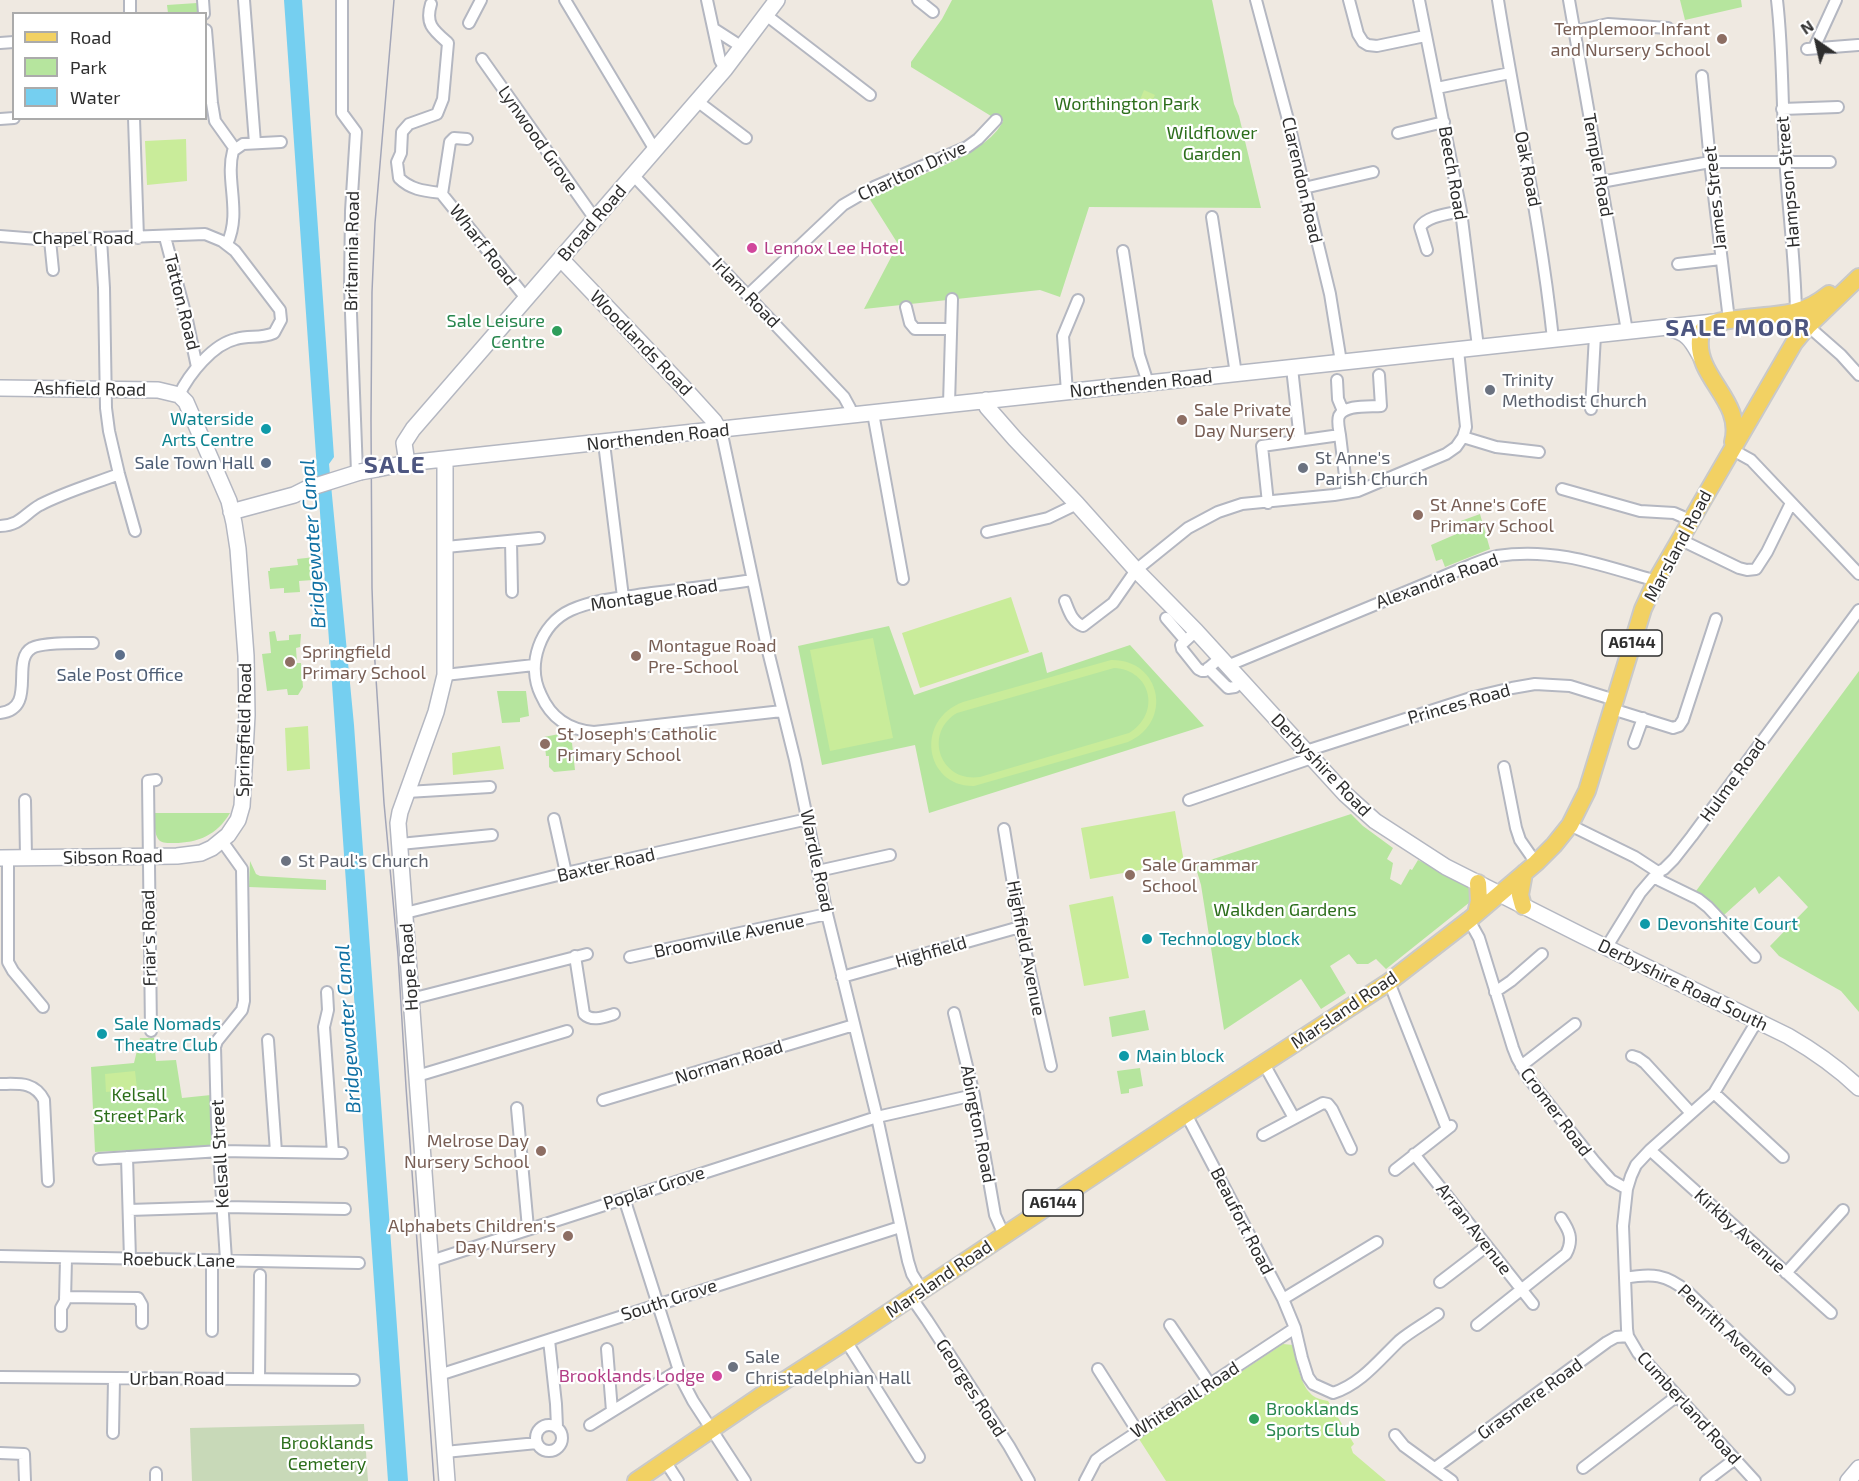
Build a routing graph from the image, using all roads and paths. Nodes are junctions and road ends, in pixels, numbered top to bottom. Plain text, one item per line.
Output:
1 (244, 0) edge
2 (342, 0) edge
3 (481, 0) edge
4 (565, 0) edge
5 (707, 0) edge
6 (777, 0) edge
7 (918, 0) edge
8 (1256, 0) edge
9 (1349, 0) edge
10 (1419, 0) edge
11 (1498, 0) edge
12 (1569, 0) edge
13 (1777, 0) edge
14 (1836, 0) edge
15 (431, 4) dead end
16 (933, 12) dead end
17 (766, 15) junction
18 (469, 23) dead end
19 (1668, 28) dead end
20 (714, 29) junction
21 (1576, 32) junction
22 (1425, 36) junction
23 (207, 42) edge
24 (1858, 45) edge
25 (742, 47) junction
26 (482, 59) dead end
27 (725, 69) junction
28 (1510, 73) junction
29 (1702, 76) dead end
30 (1437, 88) junction
31 (870, 95) dead end
32 (697, 101) junction
33 (1838, 107) dead end
34 (1782, 109) junction
35 (134, 120) edge
36 (996, 120) dead end
37 (1444, 122) junction
38 (1398, 133) dead end
39 (746, 138) dead end
40 (467, 139) dead end
41 (281, 142) dead end
42 (255, 143) junction
43 (235, 149) junction
44 (654, 150) junction
45 (1710, 162) junction
46 (1785, 162) junction
47 (1830, 162) dead end
48 (1373, 172) dead end
49 (633, 175) junction
50 (1601, 182) junction
51 (1304, 188) junction
52 (442, 194) junction
53 (1461, 211) junction
54 (1212, 217) dead end
55 (595, 219) junction
56 (0, 236) edge
57 (165, 237) junction
58 (138, 238) junction
59 (101, 239) junction
60 (50, 240) junction
61 (227, 244) junction
62 (1427, 250) dead end
63 (1123, 251) dead end
64 (561, 259) junction
65 (1721, 259) junction
66 (1678, 264) dead end
67 (1859, 267) edge
68 (53, 270) dead end
69 (1859, 277) edge
70 (748, 295) junction
71 (526, 298) junction
72 (952, 299) dead end
73 (1078, 300) dead end
74 (906, 307) dead end
75 (1796, 312) junction
76 (1721, 321) junction
77 (1808, 326) junction
78 (1666, 328) junction
79 (950, 329) junction
80 (1627, 331) junction
81 (1595, 335) junction
82 (1553, 339) junction
83 (1478, 347) junction
84 (1458, 350) junction
85 (1701, 357) junction
86 (1341, 362) junction
87 (197, 367) junction
88 (1292, 368) junction
89 (1236, 374) junction
90 (1379, 375) dead end
91 (1859, 375) edge
92 (1337, 380) dead end
93 (1148, 383) junction
94 (0, 388) edge
95 (105, 390) junction
96 (1766, 391) junction
97 (1067, 392) junction
98 (179, 395) junction
99 (1726, 399) junction
100 (986, 400) junction
101 (949, 404) junction
102 (1591, 409) dead end
103 (1343, 411) junction
104 (873, 413) junction
105 (850, 415) junction
106 (719, 430) junction
107 (1340, 435) junction
108 (1463, 437) junction
109 (1300, 440) junction
110 (404, 443) junction
111 (604, 443) junction
112 (1731, 448) junction
113 (1539, 453) dead end
114 (445, 459) junction
115 (408, 463) junction
116 (377, 469) junction
117 (353, 473) junction
118 (119, 474) junction
119 (1562, 489) dead end
120 (303, 491) junction
121 (1347, 493) junction
122 (1268, 502) junction
123 (1791, 503) junction
124 (1077, 504) junction
125 (230, 506) junction
126 (1690, 520) junction
127 (0, 526) edge
128 (135, 531) dead end
129 (987, 532) dead end
130 (236, 536) junction
131 (538, 537) dead end
132 (1679, 539) junction
133 (511, 541) junction
134 (446, 547) junction
135 (1136, 570) junction
136 (1859, 574) edge
137 (903, 579) dead end
138 (752, 580) junction
139 (1656, 581) junction
140 (512, 592) dead end
141 (628, 596) junction
142 (1065, 601) dead end
143 (1859, 610) edge
144 (1716, 619) dead end
145 (1190, 635) junction
146 (93, 643) dead end
147 (1218, 664) junction
148 (534, 665) junction
149 (445, 675) junction
150 (1613, 704) junction
151 (782, 711) junction
152 (0, 713) edge
153 (1643, 718) junction
154 (1634, 743) dead end
155 (1309, 754) junction
156 (1504, 767) dead end
157 (156, 780) dead end
158 (490, 787) dead end
159 (407, 792) junction
160 (25, 800) dead end
161 (1189, 800) dead end
162 (554, 819) dead end
163 (808, 819) junction
164 (1570, 825) junction
165 (1004, 829) dead end
166 (492, 835) dead end
167 (222, 841) junction
168 (400, 844) junction
169 (890, 855) dead end
170 (148, 856) junction
171 (26, 857) junction
172 (4, 858) edge
173 (1530, 868) junction
174 (818, 871) junction
175 (1658, 872) junction
176 (566, 873) junction
177 (1478, 883) junction
178 (1499, 894) junction
179 (1523, 906) junction
180 (405, 913) junction
181 (827, 914) junction
182 (1472, 917) junction
183 (1020, 927) junction
184 (1606, 948) junction
185 (587, 954) dead end
186 (1542, 954) dead end
187 (575, 956) junction
188 (630, 957) dead end
189 (1755, 957) dead end
190 (842, 976) junction
191 (1389, 982) junction
192 (1495, 992) junction
193 (411, 999) junction
194 (325, 1000) dead end
195 (43, 1007) dead end
196 (954, 1012) dead end
197 (614, 1014) dead end
198 (1757, 1021) junction
199 (1575, 1024) dead end
200 (854, 1025) junction
201 (151, 1031) dead end
202 (567, 1031) dead end
203 (268, 1040) dead end
204 (1632, 1056) dead end
205 (1264, 1064) junction
206 (1051, 1066) dead end
207 (1521, 1066) junction
208 (417, 1076) junction
209 (0, 1084) edge
210 (1859, 1088) edge
211 (1714, 1094) junction
212 (974, 1095) junction
213 (603, 1100) dead end
214 (517, 1108) dead end
215 (1691, 1113) junction
216 (1186, 1114) junction
217 (878, 1117) junction
218 (1294, 1118) junction
219 (1263, 1135) dead end
220 (1351, 1149) dead end
221 (1650, 1149) junction
222 (220, 1151) junction
223 (276, 1152) junction
224 (1414, 1154) junction
225 (127, 1157) junction
226 (1783, 1157) dead end
227 (99, 1159) dead end
228 (1395, 1170) dead end
229 (48, 1181) dead end
230 (1627, 1189) junction
231 (624, 1198) junction
232 (223, 1207) junction
233 (345, 1209) dead end
234 (129, 1210) junction
235 (1843, 1210) dead end
236 (1561, 1218) dead end
237 (900, 1227) junction
238 (528, 1228) junction
239 (1004, 1235) junction
240 (1376, 1240) dead end
241 (1486, 1246) junction
242 (0, 1256) edge
243 (66, 1258) junction
244 (130, 1259) junction
245 (212, 1260) junction
246 (226, 1260) junction
247 (431, 1261) junction
248 (358, 1263) dead end
249 (1786, 1273) junction
250 (260, 1275) dead end
251 (1625, 1278) junction
252 (1440, 1282) dead end
253 (1521, 1290) junction
254 (916, 1294) junction
255 (65, 1297) junction
256 (1282, 1299) junction
257 (658, 1304) junction
258 (1533, 1304) dead end
259 (1831, 1313) dead end
260 (1438, 1314) dead end
261 (142, 1323) dead end
262 (1170, 1325) dead end
263 (1477, 1325) dead end
264 (61, 1326) dead end
265 (1295, 1328) junction
266 (212, 1331) dead end
267 (1628, 1336) junction
268 (549, 1340) junction
269 (846, 1341) junction
270 (607, 1349) dead end
271 (1098, 1369) dead end
272 (679, 1370) junction
273 (439, 1375) junction
274 (0, 1377) edge
275 (114, 1379) junction
276 (259, 1379) junction
277 (354, 1380) dead end
278 (1210, 1384) junction
279 (1789, 1389) dead end
280 (1677, 1396) junction
281 (612, 1411) junction
282 (590, 1425) dead end
283 (557, 1427) junction
284 (711, 1429) junction
285 (1138, 1432) junction
286 (113, 1434) dead end
287 (1395, 1435) dead end
288 (537, 1443) junction
289 (445, 1452) junction
290 (0, 1453) edge
291 (919, 1457) dead end
292 (1734, 1459) junction
293 (665, 1461) junction
294 (1435, 1468) junction
295 (1583, 1468) dead end
296 (1859, 1468) edge
297 (25, 1481) edge
298 (447, 1481) edge
299 (636, 1481) edge
300 (678, 1481) edge
301 (745, 1481) edge
302 (1029, 1481) edge
303 (1085, 1481) edge
304 (1452, 1481) edge
305 (1706, 1481) edge
306 (1755, 1481) edge
307 (1848, 1481) edge

1 - 42 street
2 - 117 street, Britannia Road
3 - 18 street
4 - 44 street
5 - 20 street
6 - 17 street, Broad Road
7 - 16 street
8 - 51 street, Clarendon Road
9 - 22 street
10 - 22 street, Beech Road
11 - 28 street, Oak Road
12 - 21 street, Temple Road
13 - 34 street, Hampson Street
14 - 24 street
15 - 52 street, Wharf Road
17 - 25 street, Broad Road
17 - 31 street
19 - 21 street
20 - 25 street
20 - 27 street
21 - 50 street, Temple Road
22 - 30 street, Beech Road
23 - 43 street
25 - 27 street, Broad Road
26 - 55 street, Lynwood Grove
27 - 32 street, Broad Road
28 - 30 street
28 - 82 street, Oak Road
29 - 45 street, James Street
30 - 37 street, Beech Road
32 - 39 street
32 - 44 street, Broad Road
33 - 34 street
34 - 46 street, Hampson Street
35 - 58 street
36 - 70 street, Charlton Drive
37 - 38 street
37 - 53 street, Beech Road
40 - 52 street
41 - 42 street
42 - 43 street
43 - 61 street
44 - 49 street, Broad Road
45 - 46 street
45 - 50 street
45 - 65 street, James Street
46 - 47 street
46 - 75 street, Hampson Street
48 - 51 street
49 - 55 street, Broad Road
49 - 70 street, Irlam Road
50 - 80 street, Temple Road
51 - 86 street, Clarendon Road
52 - 71 street, Wharf Road
53 - 62 street
53 - 83 street, Beech Road
54 - 89 street
55 - 64 street, Broad Road
56 - 60 street, Chapel Road
57 - 58 street, Chapel Road
57 - 61 street, Chapel Road
57 - 87 street, Tatton Road
58 - 59 street, Chapel Road
59 - 60 street, Chapel Road
59 - 95 street
60 - 68 street
61 - 87 street, Chapel Road
63 - 93 street
64 - 71 street, Broad Road
64 - 106 street, Woodlands Road
65 - 66 street
65 - 76 street, James Street
67 - 75 main road, Northenden Road
69 - 77 main road, A6144
70 - 105 street, Irlam Road
71 - 110 street, Broad Road
72 - 79 street
73 - 97 street
74 - 79 street
75 - 76 main road, Northenden Road
76 - 78 street, Northenden Road
76 - 85 main road
77 - 91 street
77 - 96 main road, Marsland Road / A6144
78 - 80 street, Northenden Road
78 - 85 street
79 - 101 street
80 - 81 street, Northenden Road
81 - 82 street, Northenden Road
81 - 102 street
82 - 83 street, Northenden Road
83 - 84 street, Northenden Road
84 - 86 street, Northenden Road
84 - 108 street
85 - 99 main road, A6144
86 - 88 street, Northenden Road
87 - 98 street
88 - 89 street, Northenden Road
88 - 109 street
89 - 93 street, Northenden Road
90 - 103 street
92 - 103 street
93 - 97 street, Northenden Road
94 - 95 street, Ashfield Road
95 - 98 street, Ashfield Road
95 - 118 street
96 - 99 main road
96 - 112 main road, Marsland Road / A6144
97 - 100 street, Northenden Road
98 - 125 street
99 - 112 main road, A6144
100 - 101 street, Northenden Road
100 - 124 street, Derbyshire Road
101 - 104 street, Northenden Road
103 - 107 street
104 - 105 street, Northenden Road
104 - 137 street
105 - 106 street, Northenden Road
106 - 111 street, Northenden Road
106 - 138 street, Wardle Road
107 - 109 street
107 - 121 street
108 - 113 street
108 - 121 street
109 - 122 street
110 - 115 street
110 - 116 street, Broad Road
111 - 114 street, Northenden Road
111 - 141 street
112 - 123 street
112 - 126 main road, Marsland Road / A6144
114 - 115 street, Northenden Road
114 - 134 street, Hope Road
115 - 116 street, Northenden Road
116 - 117 street, Northenden Road, bridge
117 - 120 street, Northenden Road
118 - 127 street
118 - 128 street
119 - 126 street
120 - 125 street
120 - 130 street
121 - 122 street
122 - 135 street
123 - 132 street
123 - 136 street
124 - 129 street
124 - 135 street, Derbyshire Road
125 - 130 street, Springfield Road
126 - 132 main road, Marsland Road / A6144
130 - 167 street, Springfield Road
131 - 133 street
132 - 139 main road, Marsland Road / A6144
133 - 134 street
133 - 140 street
134 - 149 street, Hope Road
135 - 142 street
135 - 145 street, Derbyshire Road
138 - 141 street, Montague Road
138 - 151 street, Wardle Road
139 - 147 street, Alexandra Road
139 - 150 main road, Marsland Road / A6144
141 - 148 street, Montague Road
143 - 175 street, Hulme Road
144 - 153 street, Princes Road
145 - 147 street, Derbyshire Road
145 - 147 street, Derbyshire Road
146 - 152 street
147 - 155 street, Derbyshire Road
148 - 149 street
148 - 151 street
149 - 159 street, Hope Road
150 - 153 street, Princes Road
150 - 155 street, Princes Road
150 - 164 main road, Marsland Road / A6144
151 - 163 street, Wardle Road
153 - 154 street
155 - 161 street, Princes Road
155 - 177 street, Derbyshire Road
156 - 173 street
157 - 170 street, Friar's Road
158 - 159 street
159 - 168 street, Hope Road
160 - 171 street
162 - 176 street
163 - 174 street, Wardle Road
163 - 176 street, Baxter Road
164 - 173 main road, Marsland Road / A6144
164 - 175 street
165 - 183 street, Highfield Avenue
166 - 168 street
167 - 170 street, Sibson Road
167 - 222 street, Kelsall Street
168 - 180 street, Hope Road
169 - 174 street
170 - 171 street, Sibson Road
170 - 201 street, Friar's Road
171 - 172 street, Sibson Road
172 - 195 street
173 - 178 main road, Marsland Road / A6144
173 - 179 main road
174 - 181 street, Wardle Road
175 - 184 street, Hulme Road
175 - 189 street
176 - 180 street, Baxter Road
177 - 178 street, Derbyshire Road
177 - 182 main road
178 - 179 street, Derbyshire Road South
178 - 182 main road, Marsland Road / A6144
179 - 184 street, Derbyshire Road South
180 - 193 street, Hope Road
181 - 188 street, Broomville Avenue
181 - 190 street, Wardle Road
182 - 191 main road, Marsland Road / A6144
182 - 192 street, Cromer Road
183 - 190 street, Highfield
183 - 206 street, Highfield Avenue
184 - 198 street, Derbyshire Road South
185 - 187 street
186 - 192 street
187 - 193 street
187 - 197 street
190 - 200 street, Wardle Road
191 - 205 main road, Marsland Road / A6144
191 - 224 street
192 - 207 street, Cromer Road
193 - 208 street, Hope Road
194 - 223 street
196 - 212 street, Abington Road
198 - 210 street, Derbyshire Road South
198 - 211 street, Cumberland Road
199 - 207 street
200 - 213 street, Norman Road
200 - 217 street, Wardle Road
202 - 208 street
203 - 223 street
204 - 215 street
205 - 216 main road, Marsland Road / A6144
205 - 218 street
207 - 230 street, Cromer Road
208 - 247 street, Hope Road
209 - 229 street
211 - 215 street, Cumberland Road
211 - 226 street
212 - 217 street, Poplar Grove
212 - 239 street, Abington Road
214 - 238 street
215 - 221 street, Cumberland Road
216 - 239 main road, Marsland Road / A6144
216 - 256 street, Beaufort Road
217 - 231 street, Poplar Grove
217 - 237 street, Wardle Road
218 - 219 street
218 - 220 street
221 - 230 street, Cumberland Road
221 - 249 street, Kirkby Avenue
222 - 223 street
222 - 225 street
222 - 232 street, Kelsall Street
224 - 228 street
224 - 241 street, Arran Avenue
225 - 227 street
225 - 234 street
230 - 251 street, Cumberland Road
231 - 238 street, Poplar Grove
231 - 257 street
232 - 233 street
232 - 234 street
232 - 246 street, Kelsall Street
234 - 244 street
235 - 249 street
236 - 253 street
237 - 254 street, Wardle Road
237 - 257 street, South Grove
238 - 247 street, Poplar Grove
239 - 254 main road, Marsland Road / A6144
240 - 256 street
241 - 252 street
241 - 253 street, Arran Avenue
242 - 243 street, Roebuck Lane
243 - 244 street, Roebuck Lane
243 - 255 street
244 - 245 street, Roebuck Lane
245 - 246 street, Roebuck Lane
245 - 266 street
246 - 248 street, Roebuck Lane
247 - 273 street, Hope Road
249 - 259 street, Kirkby Avenue
250 - 276 street
251 - 267 street, Cumberland Road
251 - 279 street, Penrith Avenue
253 - 258 street, Arran Avenue
253 - 263 street
254 - 269 main road, Marsland Road / A6144
254 - 302 street, Georges Road
255 - 261 street
255 - 264 street
256 - 265 street, Beaufort Road
257 - 268 street, South Grove
257 - 272 street
260 - 265 street, Beaufort Road
262 - 278 street
265 - 278 street, Whitehall Road
267 - 280 street, Cumberland Road
267 - 294 street, Grasmere Road
268 - 273 street, South Grove
268 - 283 street
269 - 284 main road, Marsland Road / A6144
269 - 291 street
270 - 281 street
271 - 285 street
272 - 281 street
272 - 284 street
273 - 289 street, Hope Road
274 - 275 street, Urban Road
275 - 276 street, Urban Road
275 - 286 street
276 - 277 street, Urban Road
278 - 285 street, Whitehall Road
280 - 292 street, Cumberland Road
280 - 295 street
281 - 282 street
283 - 288 street
283 - 288 street
284 - 293 main road, Marsland Road / A6144
284 - 301 street
285 - 303 street, Whitehall Road
287 - 294 street
288 - 289 street
289 - 298 street, Hope Road
290 - 297 street
292 - 305 street
292 - 306 street, Cumberland Road
293 - 299 main road, Marsland Road / A6144
293 - 300 street
294 - 304 street
296 - 307 street

